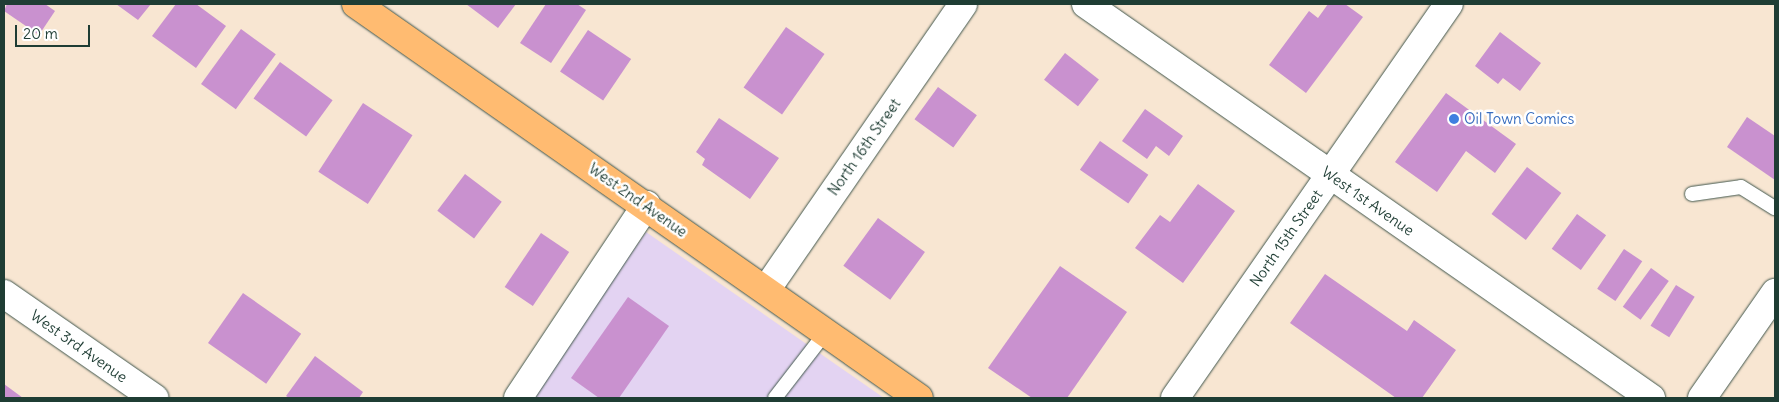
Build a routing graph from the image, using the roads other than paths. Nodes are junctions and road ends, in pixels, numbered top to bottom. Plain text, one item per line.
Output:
1 (356, 4) edge
2 (963, 4) edge
3 (1086, 4) edge
4 (1449, 4) edge
5 (1330, 174) junction
6 (1692, 194) dead end
7 (646, 205) junction
8 (1775, 208) edge
9 (766, 290) junction
10 (1775, 293) edge
11 (4, 294) edge
12 (826, 332) junction
13 (779, 397) edge
14 (154, 398) edge
15 (518, 398) edge
16 (919, 398) edge
17 (1175, 398) edge
18 (1651, 398) edge
19 (1702, 398) edge

1 - 7 main road, West 2nd Avenue
2 - 9 street, North 16th Street
3 - 5 street, West 1st Avenue
4 - 5 street, North 15th Street
5 - 17 street, North 15th Street
5 - 18 street, West 1st Avenue
6 - 8 lane
7 - 9 main road, West 2nd Avenue
7 - 15 street
9 - 12 main road, West 2nd Avenue
10 - 19 street
11 - 14 street, West 3rd Avenue
12 - 13 lane
12 - 16 main road, West 2nd Avenue

